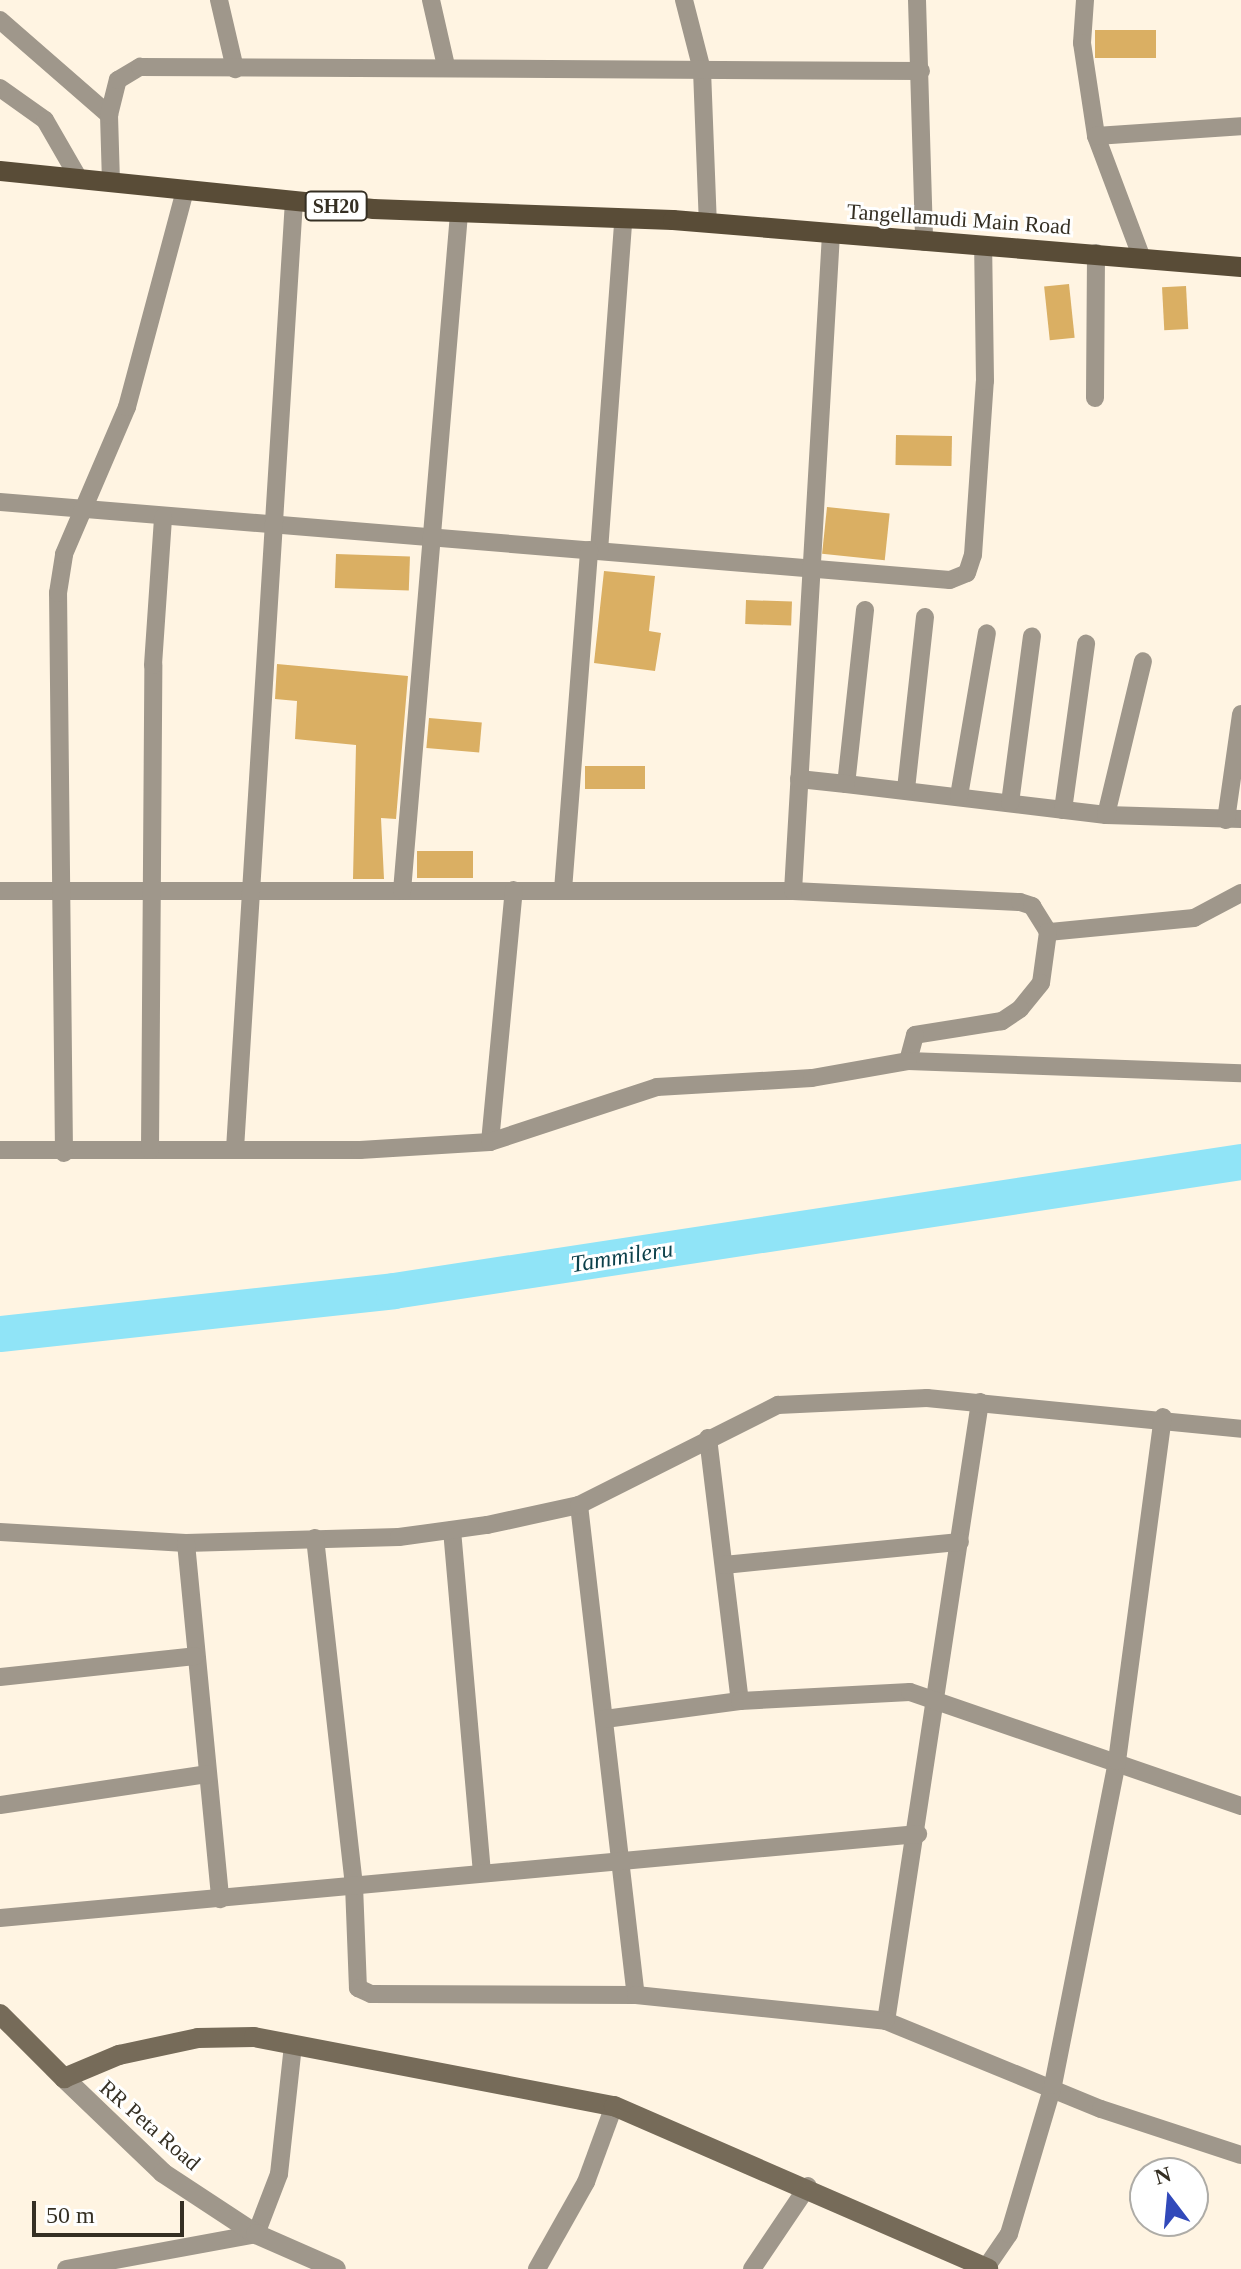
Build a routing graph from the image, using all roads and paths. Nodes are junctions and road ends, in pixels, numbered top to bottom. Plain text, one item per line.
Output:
1 (219, 0) edge
2 (431, 0) edge
3 (684, 0) edge
4 (917, 0) edge
5 (1085, 0) edge
6 (0, 20) edge
7 (446, 66) junction
8 (235, 69) junction
9 (702, 70) junction
10 (921, 71) junction
11 (0, 88) edge
12 (109, 115) junction
13 (1241, 126) edge
14 (1096, 136) junction
15 (0, 171) edge
16 (79, 179) junction
17 (111, 183) junction
18 (185, 190) junction
19 (294, 201) junction
20 (459, 214) junction
21 (623, 223) junction
22 (708, 223) junction
23 (831, 234) junction
24 (924, 242) junction
25 (983, 246) junction
26 (1096, 253) junction
27 (1141, 256) junction
28 (1241, 267) edge
29 (1095, 398) dead end
30 (0, 502) edge
31 (84, 509) junction
32 (163, 517) junction
33 (271, 524) junction
34 (432, 538) junction
35 (594, 551) junction
36 (811, 568) junction
37 (865, 610) dead end
38 (925, 617) dead end
39 (987, 633) dead end
40 (1032, 636) dead end
41 (1086, 644) dead end
42 (1143, 661) dead end
43 (1241, 714) edge
44 (799, 779) junction
45 (846, 784) junction
46 (906, 789) junction
47 (959, 796) junction
48 (1010, 803) junction
49 (1063, 810) junction
50 (1106, 815) junction
51 (1233, 819) edge
52 (514, 890) junction
53 (563, 890) junction
54 (0, 891) edge
55 (58, 891) junction
56 (154, 891) junction
57 (247, 891) junction
58 (402, 891) junction
59 (793, 891) junction
60 (1241, 893) edge
61 (1048, 932) junction
62 (908, 1061) junction
63 (1241, 1073) edge
64 (490, 1142) junction
65 (235, 1149) junction
66 (0, 1150) edge
67 (150, 1150) junction
68 (64, 1153) junction
69 (980, 1402) junction
70 (1163, 1417) junction
71 (1241, 1429) edge
72 (708, 1438) junction
73 (579, 1505) junction
74 (452, 1530) junction
75 (0, 1532) edge
76 (315, 1538) junction
77 (960, 1542) junction
78 (186, 1543) junction
79 (724, 1565) junction
80 (195, 1656) junction
81 (0, 1677) edge
82 (937, 1698) junction
83 (740, 1701) junction
84 (605, 1719) junction
85 (1117, 1761) junction
86 (207, 1774) junction
87 (0, 1805) edge
88 (1241, 1806) edge
89 (918, 1834) junction
90 (621, 1860) junction
91 (482, 1873) junction
92 (354, 1885) junction
93 (220, 1899) junction
94 (0, 1918) edge
95 (636, 1995) junction
96 (0, 2014) edge
97 (886, 2021) junction
98 (293, 2046) junction
99 (64, 2078) junction
100 (1053, 2085) junction
101 (614, 2106) junction
102 (1241, 2155) edge
103 (808, 2186) junction
104 (256, 2234) junction
105 (66, 2269) edge
106 (336, 2269) edge
107 (537, 2269) edge
108 (752, 2269) edge
109 (986, 2269) edge

1 - 8 street
2 - 7 street
3 - 9 street
4 - 10 street
5 - 14 street
6 - 12 street
7 - 8 street
7 - 9 street
8 - 12 street
9 - 10 street
9 - 22 street
10 - 24 street
11 - 16 street
12 - 17 street
13 - 14 street
14 - 27 street
15 - 16 main road, SH20
16 - 17 main road, SH20
17 - 18 main road, SH20
18 - 19 main road, SH20
18 - 31 street
19 - 20 main road, SH20
19 - 33 street
20 - 21 main road, SH20
20 - 34 street
21 - 22 main road, Tangellamudi Main Road / SH20
21 - 35 street
22 - 23 main road, Tangellamudi Main Road / SH20
23 - 24 main road, Tangellamudi Main Road / SH20
23 - 36 street
24 - 25 main road, Tangellamudi Main Road / SH20
25 - 26 main road, Tangellamudi Main Road / SH20
25 - 36 street
26 - 27 main road, Tangellamudi Main Road / SH20
26 - 29 street
27 - 28 main road, Tangellamudi Main Road / SH20
30 - 31 street
31 - 32 street
31 - 55 street
32 - 33 street
32 - 56 street
33 - 34 street
33 - 57 street
34 - 35 street
34 - 58 street
35 - 36 street
35 - 53 street
36 - 44 street
37 - 45 street
38 - 46 street
39 - 47 street
40 - 48 street
41 - 49 street
42 - 50 street
43 - 51 street
44 - 45 street
44 - 59 street
45 - 46 street
46 - 47 street
47 - 48 street
48 - 49 street
49 - 50 street
50 - 51 street
52 - 53 street
52 - 58 street
52 - 64 street
53 - 59 street
54 - 55 street
55 - 56 street
55 - 68 street
56 - 57 street
56 - 67 street
57 - 58 street
57 - 65 street
59 - 61 street
60 - 61 street
61 - 62 street
62 - 63 street
62 - 64 street
64 - 65 street
65 - 67 street
66 - 68 street
67 - 68 street
69 - 70 street
69 - 72 street
69 - 77 street
70 - 71 street
70 - 85 street
72 - 73 street
72 - 79 street
73 - 74 street
73 - 84 street
74 - 76 street
74 - 91 street
75 - 78 street
76 - 78 street
76 - 92 street
77 - 79 street
77 - 82 street
78 - 80 street
79 - 83 street
80 - 81 street
80 - 86 street
82 - 83 street
82 - 85 street
82 - 89 street
83 - 84 street
84 - 90 street
85 - 88 street
85 - 100 street
86 - 87 street
86 - 93 street
89 - 90 street
89 - 97 street
90 - 91 street
90 - 95 street
91 - 92 street
92 - 93 street
92 - 95 street
93 - 94 street
95 - 97 street
96 - 99 main road
97 - 100 street
98 - 99 main road
98 - 101 main road
98 - 104 street
99 - 104 street, RR Peta Road
100 - 102 street
100 - 109 street
101 - 103 main road
101 - 107 street
103 - 108 street
103 - 109 main road
104 - 105 street
104 - 106 street, RR Peta Road

